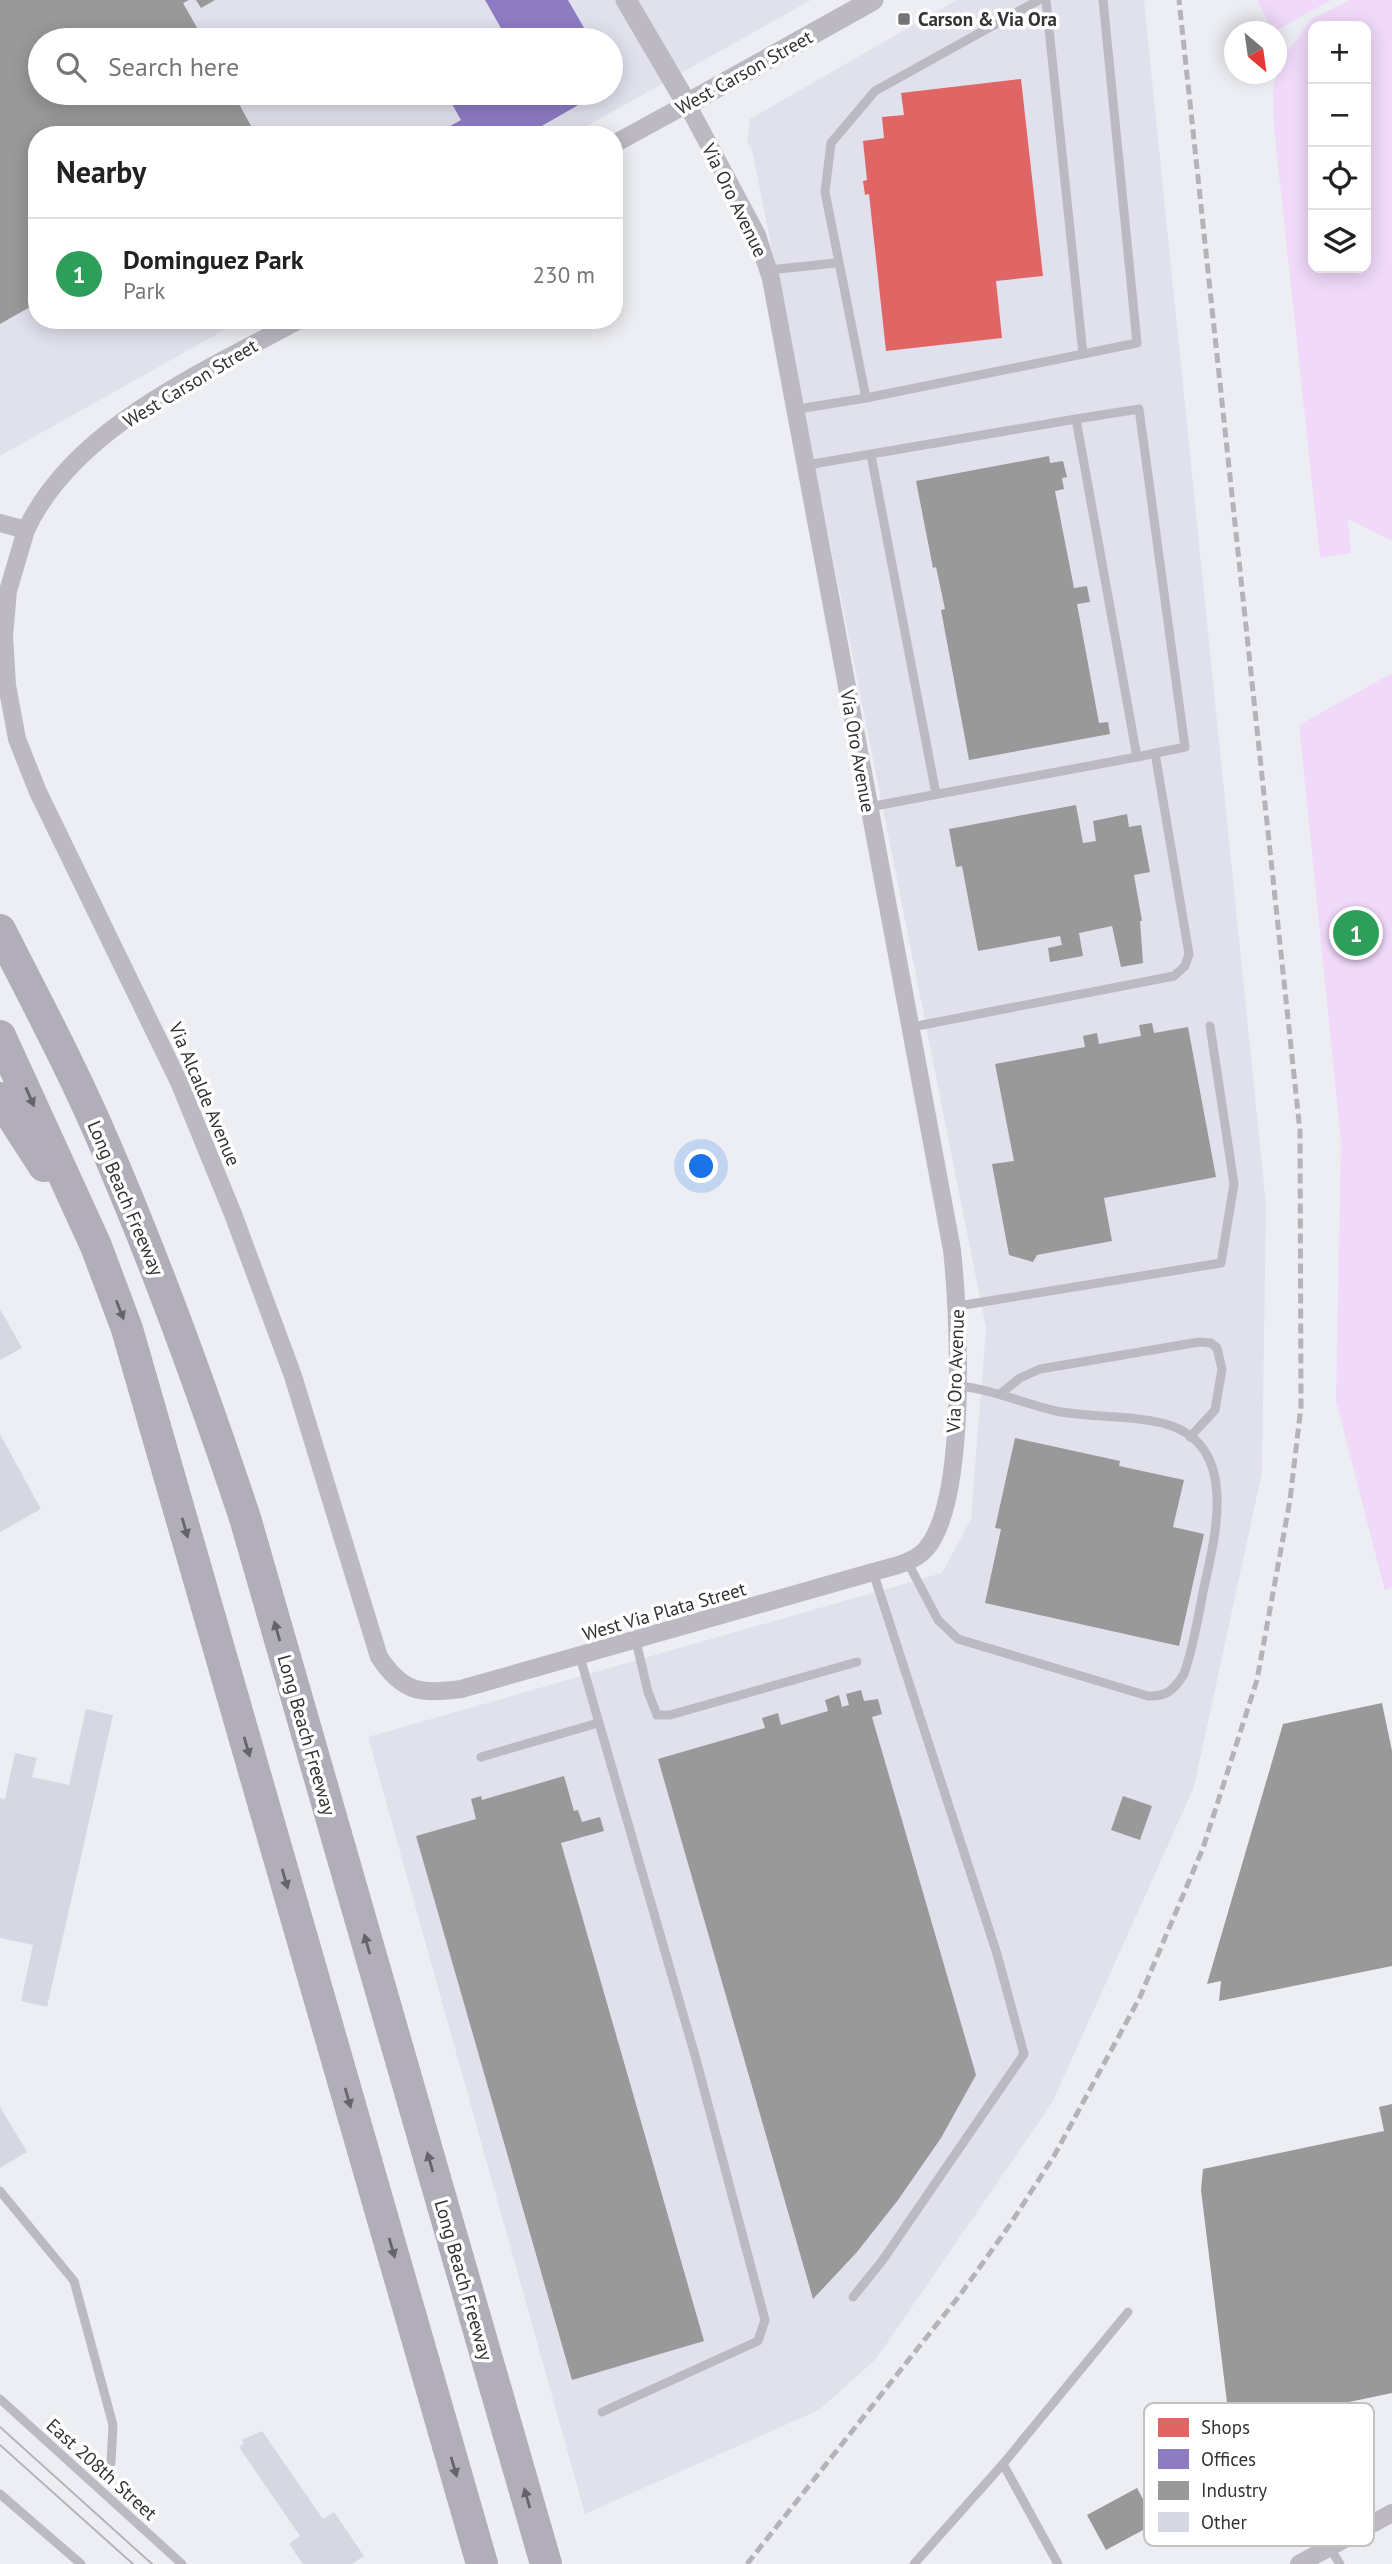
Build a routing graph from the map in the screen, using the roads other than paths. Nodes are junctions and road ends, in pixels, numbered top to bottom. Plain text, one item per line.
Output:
1 (626, 0) edge
2 (873, 0) edge
3 (1039, 0) edge
4 (1046, 0) edge
5 (1103, 0) edge
6 (687, 104) junction
7 (623, 139) edge
8 (836, 262) junction
9 (769, 270) junction
10 (283, 329) edge
11 (1083, 354) junction
12 (866, 398) junction
13 (798, 409) junction
14 (1076, 419) junction
15 (871, 455) junction
16 (807, 465) junction
17 (0, 523) edge
18 (26, 530) junction
19 (1155, 753) junction
20 (1137, 757) junction
21 (936, 794) junction
22 (868, 808) junction
23 (0, 930) edge
24 (1210, 1026) dead end
25 (912, 1027) junction
26 (0, 1035) edge
27 (0, 1098) edge
28 (96, 1246) junction
29 (958, 1306) junction
30 (958, 1386) junction
31 (1000, 1394) junction
32 (1191, 1437) junction
33 (937, 1535) joint
34 (907, 1561) junction
35 (873, 1572) junction
36 (636, 1641) junction
37 (580, 1657) junction
38 (857, 1662) dead end
39 (393, 1679) joint
40 (598, 1723) junction
41 (481, 1757) dead end
42 (0, 2191) edge
43 (853, 2297) dead end
44 (1128, 2312) dead end
45 (0, 2399) edge
46 (602, 2412) dead end
47 (111, 2463) dead end
48 (1003, 2464) junction
49 (0, 2494) edge
50 (1392, 2513) edge
51 (1374, 2523) edge
52 (1329, 2547) joint
53 (81, 2564) edge
54 (181, 2564) edge
55 (482, 2564) edge
56 (546, 2564) edge
57 (914, 2564) edge
58 (1058, 2564) edge
59 (1299, 2564) edge
60 (1340, 2564) edge

1 - 6 street, Via Oro Avenue
2 - 6 street, West Carson Street
3 - 8 lane
4 - 11 lane
5 - 11 lane
6 - 7 street, West Carson Street
6 - 9 street, Via Oro Avenue
8 - 9 lane
8 - 12 lane
9 - 13 street, Via Oro Avenue
10 - 18 street, West Carson Street
11 - 12 lane
12 - 13 lane
13 - 16 street, Via Oro Avenue
14 - 15 lane
14 - 19 lane
14 - 20 lane
15 - 16 lane
15 - 21 lane
16 - 22 street, Via Oro Avenue
17 - 18 street
18 - 39 street, Via Alcalde Avenue
19 - 20 lane
19 - 25 lane
20 - 21 lane
21 - 22 lane
22 - 25 street, Via Oro Avenue
56 -> 23 highway, Long Beach Freeway
24 - 29 lane
25 - 29 street, Via Oro Avenue
26 -> 28 highway
27 - 28 highway
28 -> 55 highway
29 - 30 street, Via Oro Avenue
30 - 31 lane
30 - 33 street, Via Oro Avenue
31 - 32 lane
31 - 32 lane
32 - 34 lane
33 - 34 street, West Via Plata Street
34 - 35 street, West Via Plata Street
35 - 36 street, West Via Plata Street
35 - 43 lane
36 - 37 street, West Via Plata Street
36 - 38 lane
37 - 39 street, West Via Plata Street
37 - 40 lane
40 - 41 lane
40 - 46 lane
42 - 47 lane
44 - 48 lane
45 - 54 lane, East 208th Street
48 - 57 lane
48 - 58 lane
49 - 53 lane
50 - 51 street
52 - 59 street
52 - 60 lane

